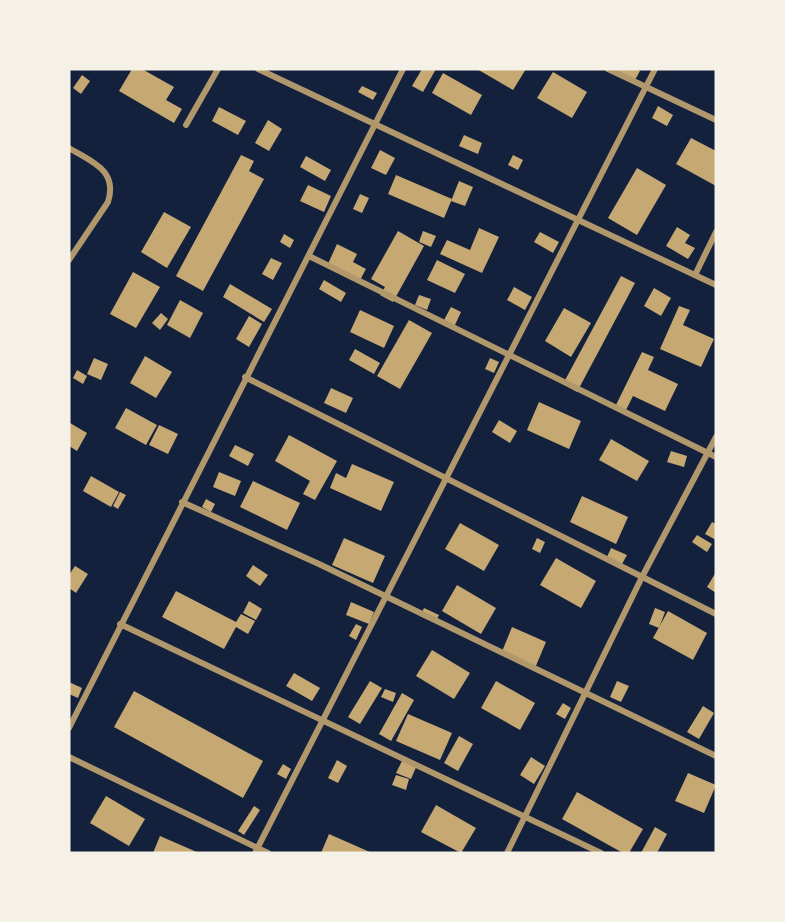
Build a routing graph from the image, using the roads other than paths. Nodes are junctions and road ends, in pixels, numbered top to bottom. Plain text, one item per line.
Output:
1 (218, 69) edge
2 (258, 69) edge
3 (403, 69) edge
4 (608, 69) edge
5 (655, 69) edge
6 (646, 87) junction
7 (716, 120) edge
8 (374, 124) junction
9 (186, 125) dead end
10 (69, 148) edge
11 (578, 220) junction
12 (716, 232) edge
13 (309, 256) junction
14 (69, 260) edge
15 (695, 275) junction
16 (716, 285) edge
17 (509, 355) junction
18 (245, 377) junction
19 (716, 437) edge
20 (707, 453) junction
21 (716, 457) edge
22 (446, 478) junction
23 (182, 502) junction
24 (642, 577) junction
25 (384, 597) junction
26 (716, 614) edge
27 (120, 624) junction
28 (586, 694) junction
29 (324, 719) junction
30 (69, 728) edge
31 (716, 756) edge
32 (69, 758) edge
33 (524, 816) junction
34 (256, 850) edge
35 (268, 853) edge
36 (507, 853) edge
37 (601, 853) edge

1 - 9 street
2 - 8 street
3 - 8 street
4 - 6 street
5 - 6 street
6 - 7 street
6 - 11 street
8 - 11 street
8 - 13 street
10 - 14 street
11 - 15 street
11 - 17 street
12 - 15 street
13 - 17 street
13 - 18 street
15 - 16 street
17 - 20 street
17 - 22 street
18 - 22 street
18 - 23 street
19 - 20 street
20 - 21 street
20 - 24 street
22 - 24 street
22 - 25 street
23 - 25 street
23 - 27 street
24 - 26 street
24 - 28 street
25 - 28 street
25 - 29 street
27 - 29 street
27 - 30 street
28 - 31 street
28 - 33 street
29 - 33 street
29 - 34 street
32 - 34 street
33 - 36 street
33 - 37 street
34 - 35 street

